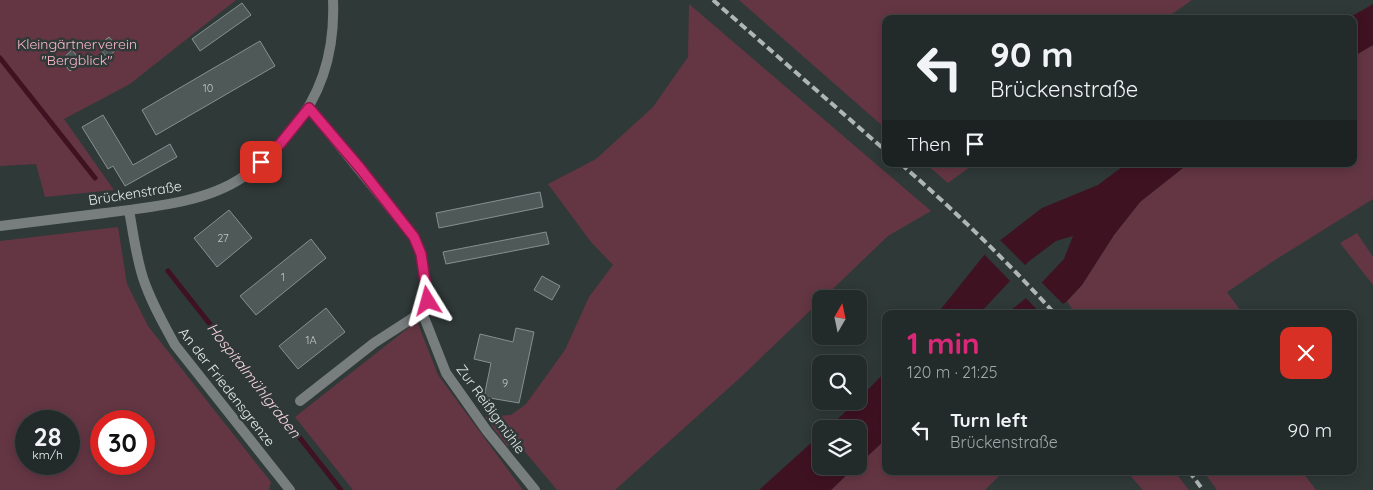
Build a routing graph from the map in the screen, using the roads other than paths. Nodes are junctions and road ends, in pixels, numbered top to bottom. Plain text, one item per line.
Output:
1 (333, 0) edge
2 (309, 108) junction
3 (129, 210) junction
4 (0, 226) edge
5 (422, 312) junction
6 (300, 401) dead end
7 (290, 490) edge
8 (535, 490) edge

1 - 2 street, Brückenstraße
2 - 3 street, Brückenstraße
2 - 5 street
3 - 4 street, Brückenstraße
3 - 7 street, An der Friedensgrenze
5 - 6 street
5 - 8 street, Zur Reißigmühle

